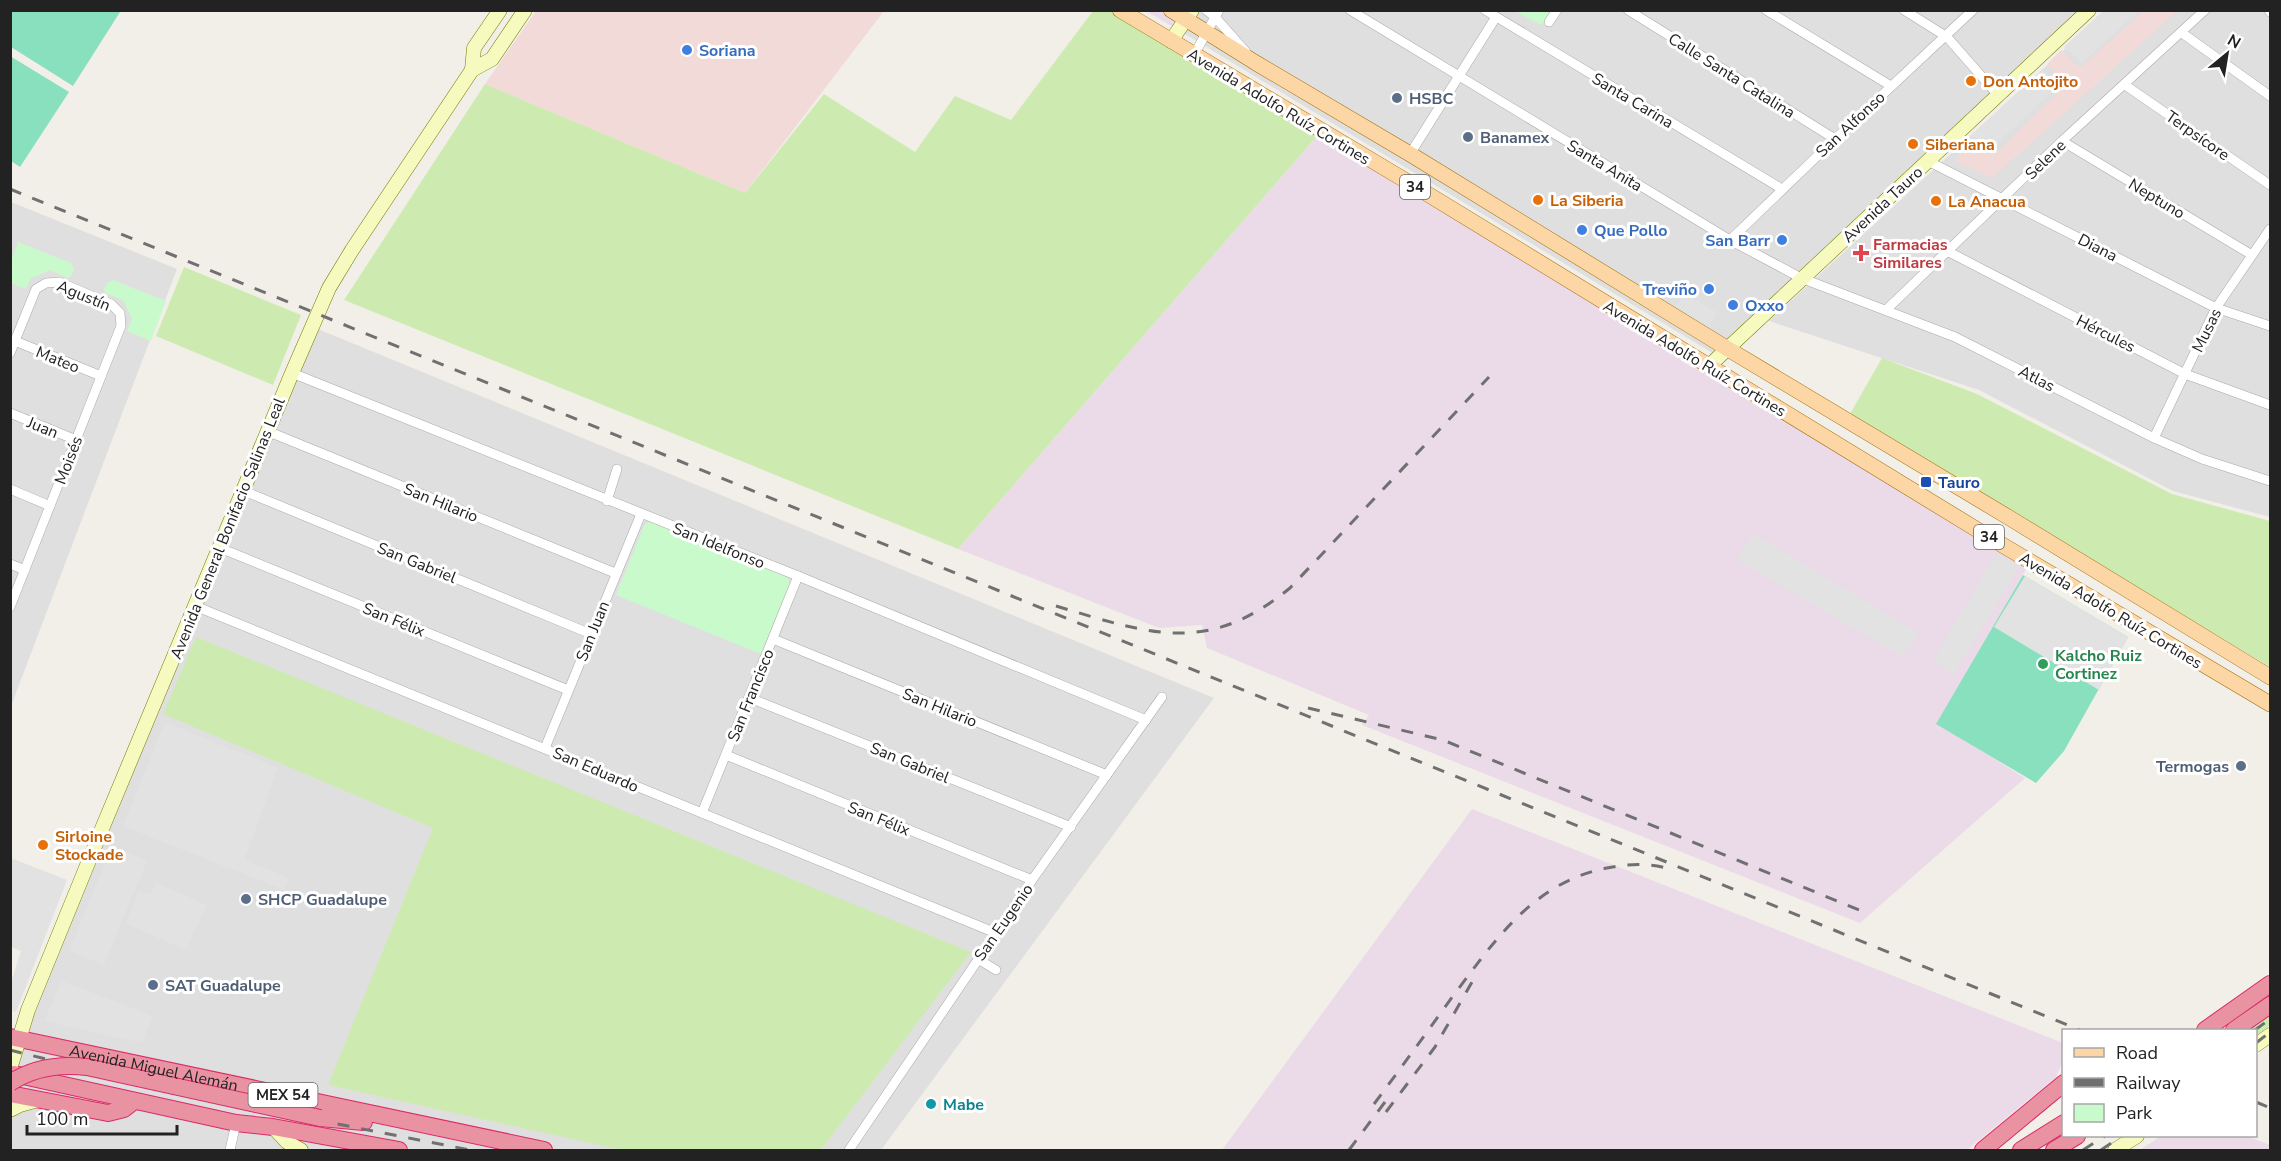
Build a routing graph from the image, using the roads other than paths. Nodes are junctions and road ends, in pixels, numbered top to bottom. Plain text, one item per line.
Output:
1 (500, 10) edge
2 (525, 10) edge
3 (1120, 10) edge
4 (1171, 10) edge
5 (1206, 10) edge
6 (1350, 10) edge
7 (1485, 10) edge
8 (1557, 10) edge
9 (1628, 10) edge
10 (1766, 10) edge
11 (1904, 10) edge
12 (1973, 10) edge
13 (2089, 10) edge
14 (2205, 10) edge
15 (1217, 14) edge
16 (1189, 15) edge
17 (1496, 17) junction
18 (1549, 22) dead end
19 (1207, 33) junction
20 (2182, 33) junction
21 (1947, 37) junction
22 (1170, 41) junction
23 (1194, 55) junction
24 (1256, 63) junction
25 (472, 70) junction
26 (1459, 76) junction
27 (2125, 85) junction
28 (1891, 86) junction
29 (1997, 94) junction
30 (2271, 96) edge
31 (1835, 139) junction
32 (2062, 141) junction
33 (1410, 153) junction
34 (1929, 161) junction
35 (2271, 185) edge
36 (1782, 189) junction
37 (2004, 199) junction
38 (2271, 229) edge
39 (1730, 240) junction
40 (1947, 251) junction
41 (2252, 255) junction
42 (1801, 278) junction
43 (2216, 308) junction
44 (1886, 310) junction
45 (120, 313) joint
46 (2271, 326) edge
47 (15, 341) junction
48 (1728, 349) junction
49 (10, 353) edge
50 (1709, 366) junction
51 (292, 372) junction
52 (2185, 374) junction
53 (101, 376) junction
54 (2271, 405) edge
55 (10, 413) edge
56 (267, 431) junction
57 (2154, 438) junction
58 (76, 440) junction
59 (617, 469) dead end
60 (2271, 481) edge
61 (10, 489) edge
62 (244, 491) junction
63 (607, 501) junction
64 (50, 506) junction
65 (641, 514) junction
66 (220, 548) junction
67 (10, 564) edge
68 (25, 570) junction
69 (615, 573) junction
70 (798, 576) junction
71 (195, 606) junction
72 (10, 607) edge
73 (591, 634) junction
74 (773, 639) junction
75 (2271, 677) edge
76 (568, 690) junction
77 (1162, 697) dead end
78 (750, 698) junction
79 (2271, 704) edge
80 (1146, 720) junction
81 (545, 748) junction
82 (726, 756) junction
83 (1107, 775) junction
84 (702, 813) junction
85 (1071, 827) junction
86 (1032, 880) junction
87 (996, 933) junction
88 (978, 959) junction
89 (996, 970) dead end
90 (2271, 984) edge
91 (2271, 1005) edge
92 (2206, 1029) edge
93 (2235, 1029) edge
94 (2271, 1035) edge
95 (14, 1037) edge
96 (2257, 1044) edge
97 (96, 1055) junction
98 (10, 1069) edge
99 (10, 1074) edge
100 (10, 1083) edge
101 (2062, 1085) edge
102 (82, 1090) junction
103 (10, 1094) edge
104 (38, 1100) junction
105 (133, 1102) junction
106 (10, 1110) edge
107 (236, 1123) junction
108 (2062, 1124) edge
109 (273, 1126) junction
110 (437, 1128) junction
111 (2075, 1137) edge
112 (2135, 1137) edge
113 (230, 1150) edge
114 (301, 1150) edge
115 (399, 1150) edge
116 (544, 1150) edge
117 (849, 1150) edge
118 (1983, 1150) edge
119 (2021, 1150) edge
120 (2054, 1150) edge
121 (2115, 1150) edge

1 - 25 street, Avenida General Bonifacio Salinas Leal
2 - 25 street, Avenida General Bonifacio Salinas Leal
3 - 22 main road, Avenida Adolfo Ruíz Cortines / 34
4 - 16 main road, Avenida Adolfo Ruíz Cortines / 34
5 - 15 street
6 - 26 street, Santa Anita
7 - 17 street, Santa Carina
8 - 18 street
9 - 31 street, Calle Santa Catalina
10 - 28 street
11 - 21 street
12 - 21 street, San Alfonso
13 - 29 street, Avenida Tauro
14 - 20 street, Selene
15 - 19 street
15 - 24 street
16 - 19 main road, Avenida Adolfo Ruíz Cortines / 34
16 - 22 street
17 - 26 street
17 - 36 street, Santa Carina
19 - 23 street
19 - 24 main road, Avenida Adolfo Ruíz Cortines / 34
20 - 27 street, Selene
20 - 30 street
21 - 28 street, San Alfonso
21 - 29 street
22 - 23 main road, Avenida Adolfo Ruíz Cortines / 34
23 - 50 main road, Avenida Adolfo Ruíz Cortines / 34
24 - 33 main road, Avenida Adolfo Ruíz Cortines / 34
25 - 51 street, Avenida General Bonifacio Salinas Leal
26 - 33 street
26 - 39 street, Santa Anita
27 - 32 street, Selene
27 - 35 street, Terpsícore
28 - 31 street, San Alfonso
29 - 34 street, Avenida Tauro
31 - 36 street, San Alfonso
32 - 37 street, Selene
32 - 41 street, Neptuno
33 - 48 main road, Avenida Adolfo Ruíz Cortines / 34
34 - 37 street, Diana
34 - 42 street, Avenida Tauro
36 - 39 street, San Alfonso
37 - 40 street, Selene
37 - 43 street, Diana
38 - 41 street, Musas
39 - 42 street, Santa Anita
40 - 44 street, Selene
40 - 52 street, Hércules
41 - 43 street, Musas
42 - 44 street, Atlas
42 - 48 street, Avenida Tauro
43 - 46 street, Diana
43 - 52 street, Musas
44 - 57 street, Atlas
45 - 47 street, Agustín
45 - 53 street, Moisés
47 - 49 street
47 - 53 street, Mateo
48 - 50 street
48 - 75 main road, Avenida Adolfo Ruíz Cortines / 34
50 - 79 main road, Avenida Adolfo Ruíz Cortines / 34
51 - 56 street, Avenida General Bonifacio Salinas Leal
51 - 63 street, San Idelfonso
52 - 54 street, Hércules
52 - 57 street, Musas
53 - 58 street, Moisés
55 - 58 street, Juan
56 - 62 street, Avenida General Bonifacio Salinas Leal
56 - 69 street, San Hilario
57 - 60 street, Atlas
58 - 64 street, Moisés
59 - 63 street
61 - 64 street
62 - 66 street, Avenida General Bonifacio Salinas Leal
62 - 73 street, San Gabriel
63 - 65 street, San Idelfonso
64 - 68 street, Moisés
65 - 69 street, San Juan
65 - 70 street, San Idelfonso
66 - 71 street, Avenida General Bonifacio Salinas Leal
66 - 76 street, San Félix
67 - 68 street
68 - 72 street, Moisés
69 - 73 street, San Juan
70 - 74 street, San Francisco
70 - 80 street, San Idelfonso
71 - 81 street, San Eduardo
71 - 95 street, Avenida General Bonifacio Salinas Leal
73 - 76 street, San Juan
74 - 78 street, San Francisco
74 - 83 street, San Hilario
76 - 81 street, San Juan
77 - 80 street, San Eugenio
78 - 82 street, San Francisco
78 - 85 street, San Gabriel
80 - 83 street, San Eugenio
81 - 84 street, San Eduardo
82 - 84 street, San Francisco
82 - 86 street, San Félix
83 - 85 street, San Eugenio
84 - 87 street, San Eduardo
85 - 86 street, San Eugenio
86 - 87 street, San Eugenio
87 - 88 street, San Eugenio
88 - 89 street
88 - 117 street, San Eugenio
90 - 92 highway
91 - 93 highway
94 - 96 street
95 - 97 highway, Avenida Miguel Alemán / MEX 54
95 - 98 street, Avenida General Bonifacio Salinas Leal
97 - 102 highway
97 - 110 highway, Avenida Miguel Alemán / MEX 54
99 - 102 highway, MEX 54
100 - 110 highway, bridge
101 - 118 highway
102 - 105 highway, MEX 54
103 - 104 highway
104 - 105 highway
104 - 106 street
105 - 107 highway, MEX 54
107 - 109 highway, MEX 54
107 - 113 street
108 - 119 highway
109 - 114 street
109 - 115 highway, MEX 54
110 - 116 highway, Avenida Miguel Alemán / MEX 54
111 - 120 highway
112 - 121 street

